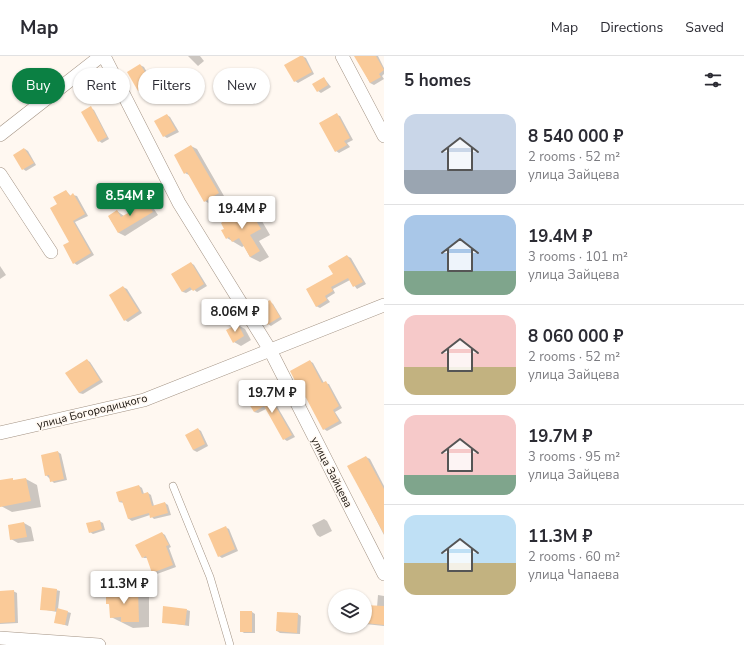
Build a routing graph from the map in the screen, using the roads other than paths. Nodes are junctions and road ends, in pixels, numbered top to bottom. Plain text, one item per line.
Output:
1 (103, 56) edge
2 (342, 56) edge
3 (0, 135) edge
4 (384, 136) edge
5 (0, 174) edge
6 (51, 252) dead end
7 (384, 306) edge
8 (270, 350) junction
9 (0, 433) edge
10 (173, 486) dead end
11 (384, 574) edge
12 (0, 638) edge
13 (99, 645) edge
14 (230, 645) edge

1 - 3 street
1 - 8 street, улица Зайцева
2 - 4 street
5 - 6 street
7 - 8 street, улица Богородицкого
8 - 9 street, улица Богородицкого
8 - 11 street, улица Зайцева
10 - 14 lane
12 - 13 street

